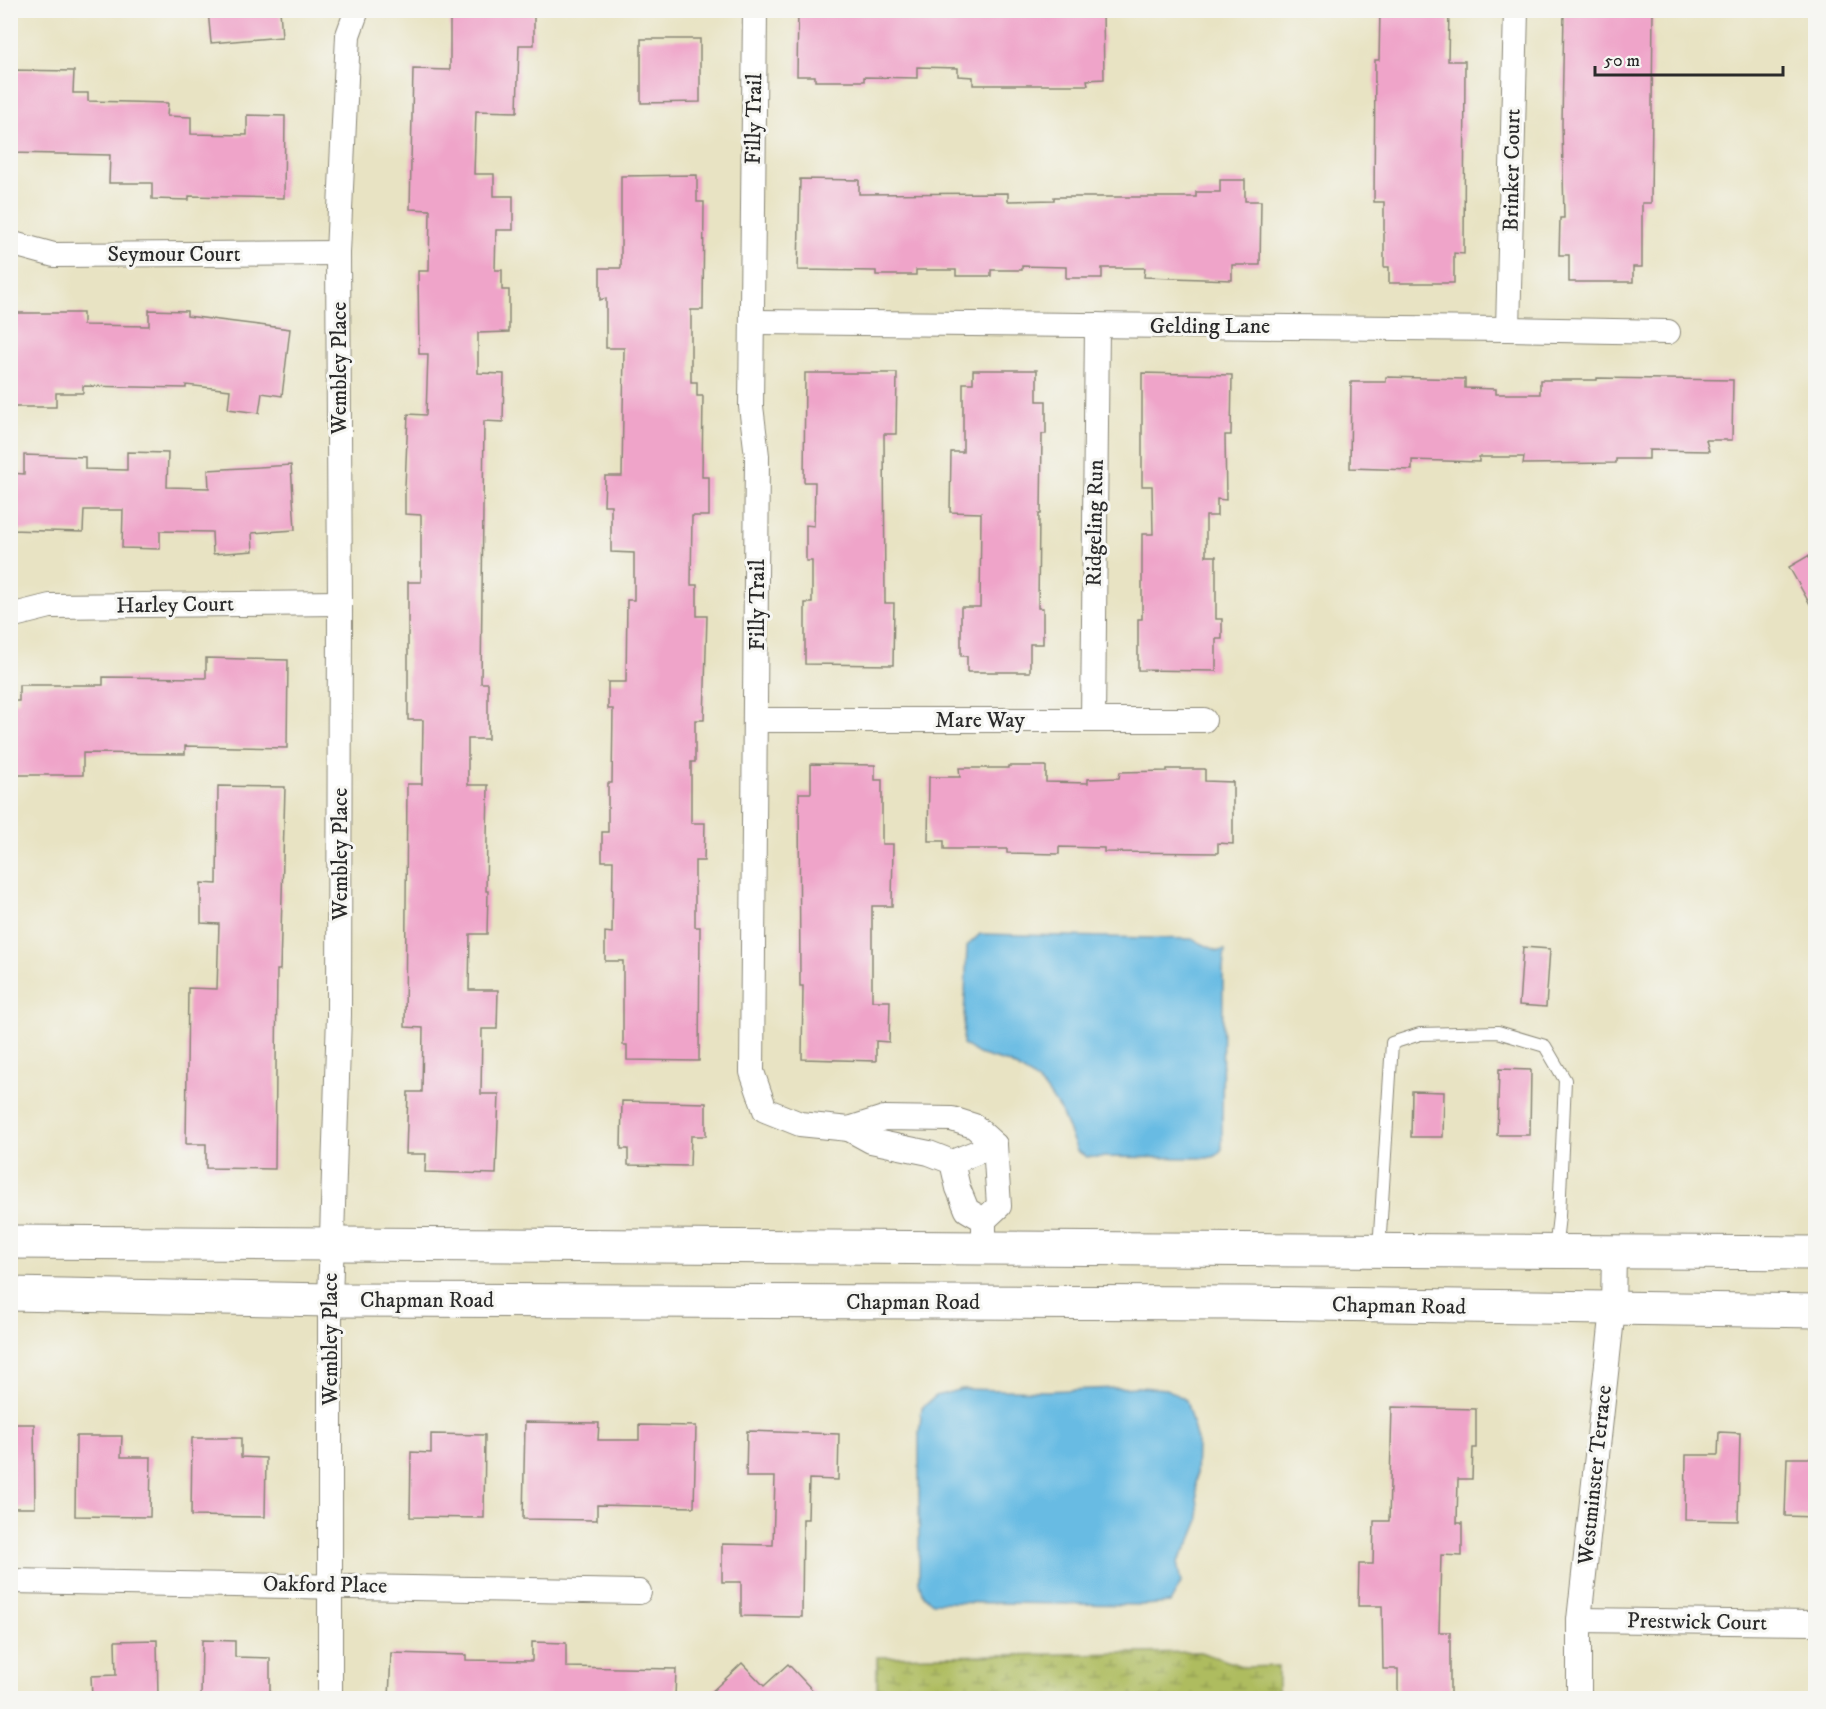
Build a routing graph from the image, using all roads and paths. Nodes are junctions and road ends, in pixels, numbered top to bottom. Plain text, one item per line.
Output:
1 (357, 10) edge
2 (755, 10) edge
3 (1516, 10) edge
4 (10, 243) edge
5 (338, 254) junction
6 (753, 322) junction
7 (1097, 325) junction
8 (1508, 329) junction
9 (1668, 332) dead end
10 (340, 603) junction
11 (10, 616) edge
12 (756, 720) junction
13 (1093, 720) junction
14 (1204, 720) dead end
15 (849, 1129) junction
16 (995, 1144) junction
17 (952, 1162) junction
18 (984, 1234) junction
19 (10, 1242) edge
20 (331, 1245) junction
21 (1378, 1251) junction
22 (1555, 1252) junction
23 (1614, 1252) junction
24 (1815, 1253) edge
25 (10, 1294) edge
26 (330, 1300) junction
27 (1614, 1310) junction
28 (1815, 1311) edge
29 (10, 1581) edge
30 (330, 1585) junction
31 (639, 1592) dead end
32 (1579, 1620) junction
33 (1815, 1623) edge
34 (330, 1698) edge
35 (1579, 1698) edge

1 - 5 street, Wembley Place
2 - 6 street, Filly Trail
3 - 8 street, Brinker Court
4 - 5 street, Seymour Court
5 - 10 street, Wembley Place
6 - 7 street, Gelding Lane
6 - 12 street, Filly Trail
7 - 8 street, Gelding Lane
7 - 13 street, Ridgeling Run
8 - 9 street, Gelding Lane
10 - 11 street, Harley Court
10 - 20 street, Wembley Place
12 - 13 street, Mare Way
12 - 15 street, Filly Trail
13 - 14 street, Mare Way
15 - 16 street
15 - 17 street
16 - 17 street
16 - 18 street
17 - 18 street
18 - 20 street
18 - 21 street
19 - 20 street
20 - 26 street, Wembley Place
21 - 22 street
21 - 22 lane
22 - 23 street
23 - 24 street
23 - 27 street, Westminster Terrace
25 - 26 street, Chapman Road
26 - 27 street, Chapman Road
26 - 30 street, Wembley Place
27 - 28 street, Chapman Road
27 - 32 street, Westminster Terrace
29 - 30 street, Oakford Place
30 - 31 street, Oakford Place
30 - 34 street, Wembley Place
32 - 33 street, Prestwick Court
32 - 35 street, Westminster Terrace

